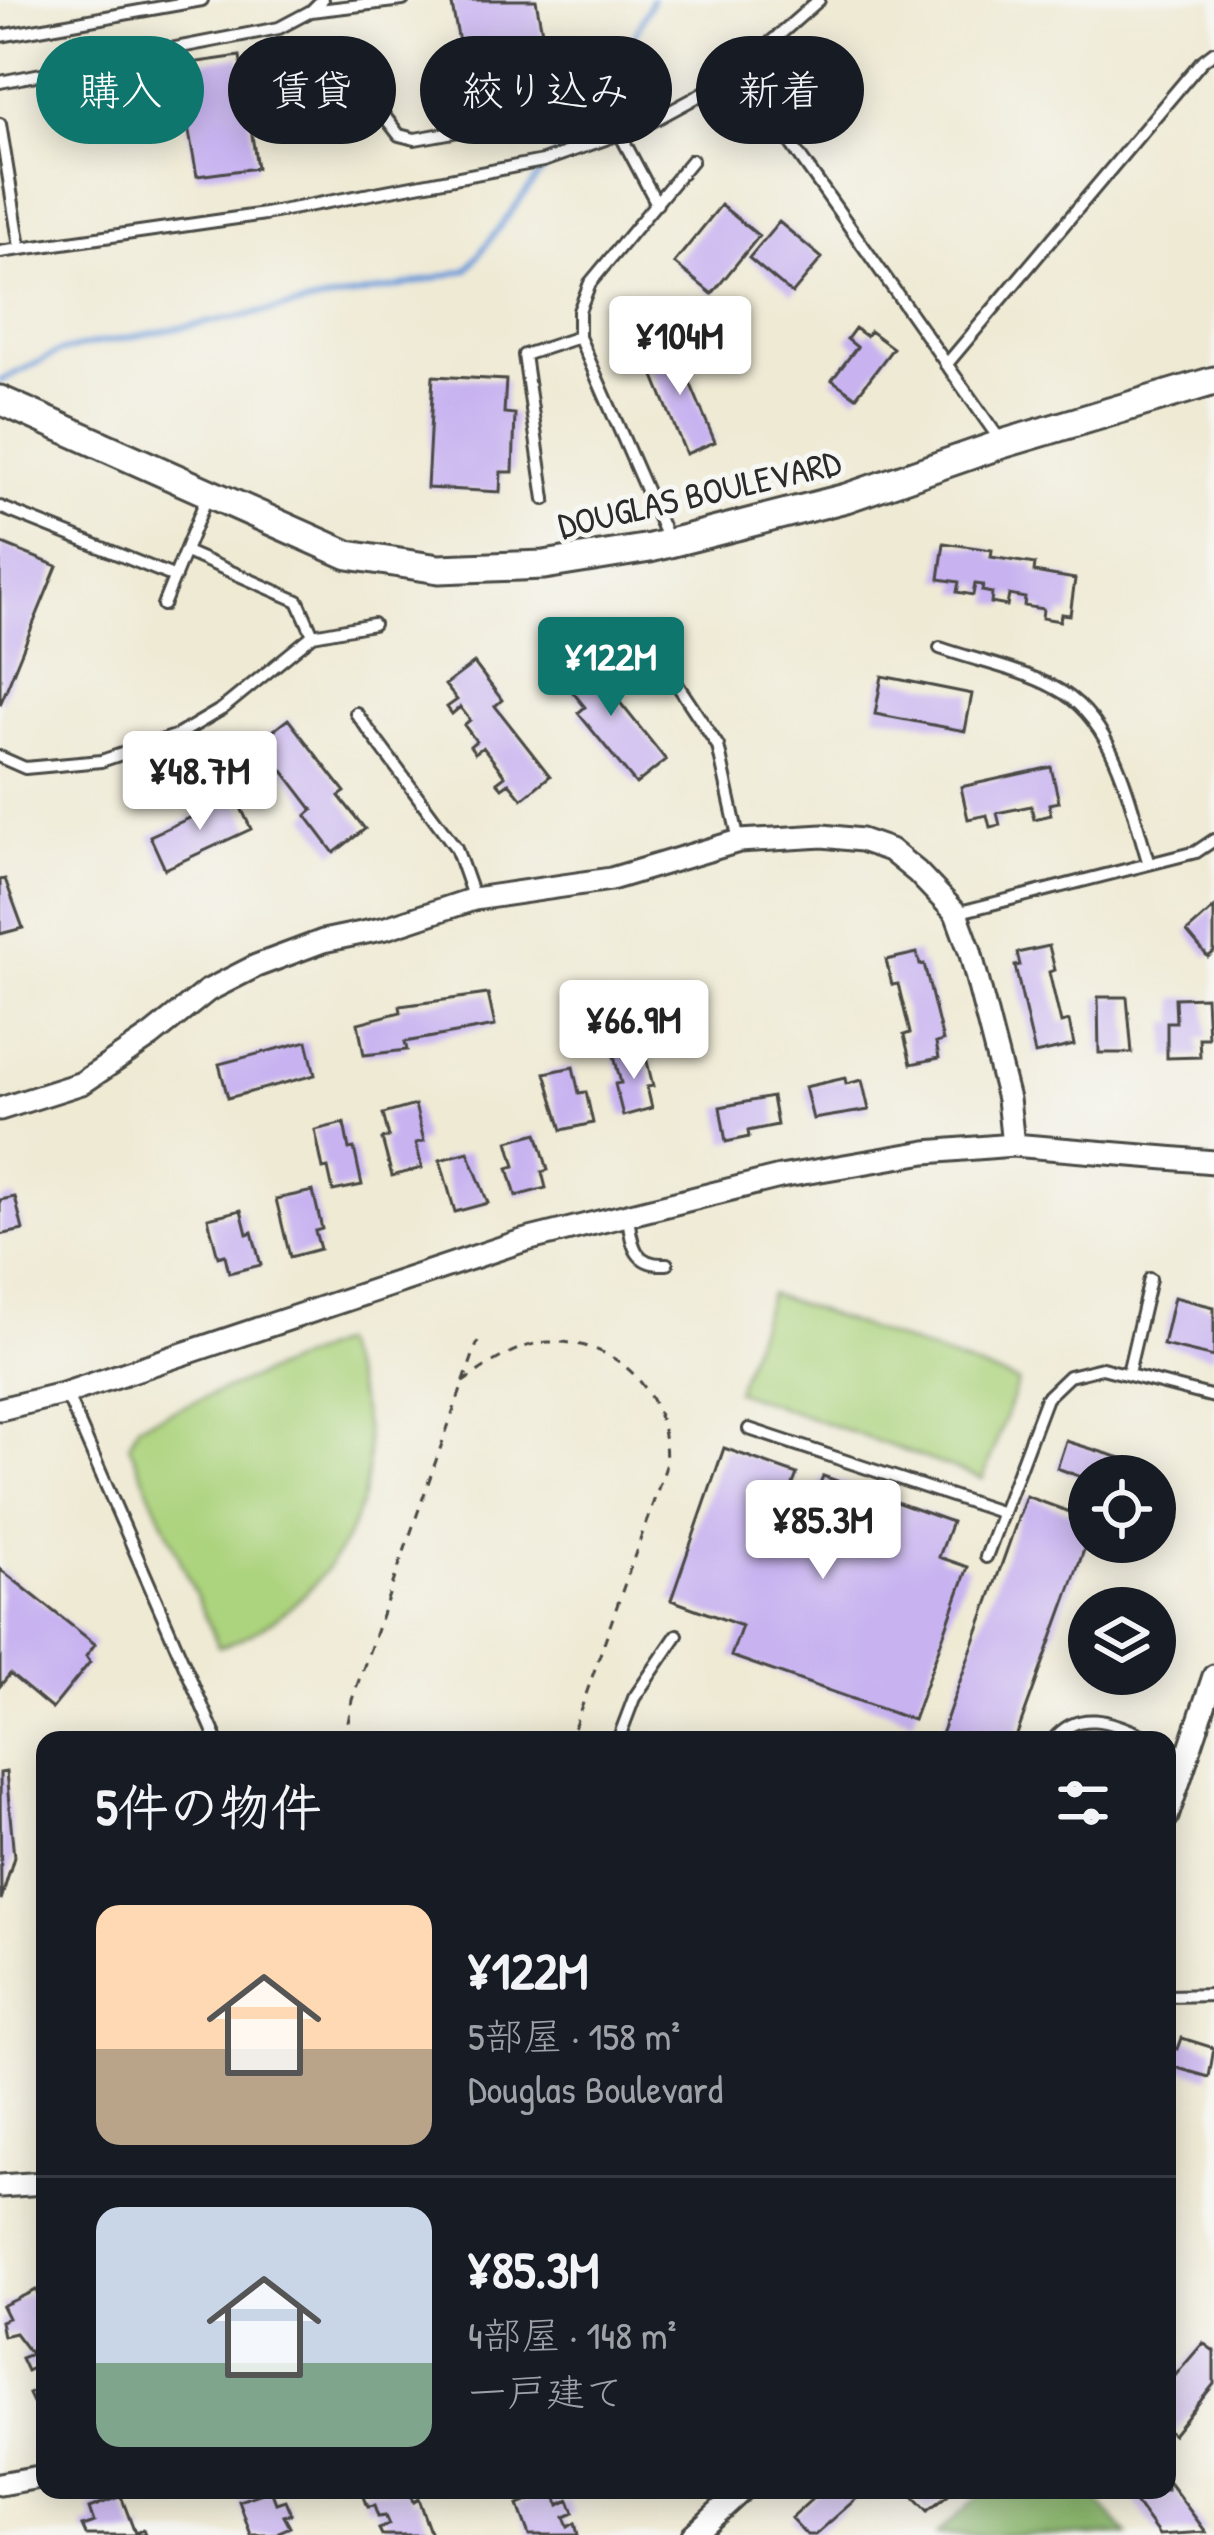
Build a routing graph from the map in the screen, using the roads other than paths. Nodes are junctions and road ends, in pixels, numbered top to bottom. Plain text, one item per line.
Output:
1 (202, 0) edge
2 (322, 0) edge
3 (403, 0) edge
4 (819, 0) edge
5 (311, 11) junction
6 (0, 36) edge
7 (778, 36) edge
8 (1214, 52) edge
9 (0, 82) edge
10 (0, 124) edge
11 (591, 144) edge
12 (625, 144) edge
13 (791, 144) edge
14 (692, 160) dead end
15 (657, 204) junction
16 (20, 248) junction
17 (0, 252) edge
18 (578, 337) junction
19 (946, 365) junction
20 (1214, 381) edge
21 (0, 400) edge
22 (1002, 444) junction
23 (208, 494) junction
24 (545, 499) dead end
25 (0, 507) edge
26 (669, 543) junction
27 (186, 552) junction
28 (175, 577) junction
29 (163, 605) dead end
30 (373, 624) dead end
31 (313, 635) junction
32 (940, 648) dead end
33 (659, 657) dead end
34 (356, 713) dead end
35 (0, 757) edge
36 (1214, 840) edge
37 (739, 841) junction
38 (1149, 864) junction
39 (473, 899) junction
40 (956, 914) junction
41 (0, 1109) edge
42 (1013, 1145) junction
43 (1214, 1162) edge
44 (628, 1217) junction
45 (667, 1264) dead end
46 (1150, 1279) dead end
47 (1127, 1373) junction
48 (66, 1394) junction
49 (1214, 1397) edge
50 (0, 1409) edge
51 (748, 1430) dead end
52 (1003, 1513) junction
53 (986, 1557) dead end
54 (677, 1635) dead end
55 (1214, 1676) edge
56 (213, 1731) edge
57 (621, 1731) edge
58 (1063, 1731) edge
59 (1127, 1731) edge
60 (1177, 1749) edge
61 (1214, 1995) edge
62 (1176, 1996) edge
63 (36, 2183) edge
64 (0, 2186) edge
65 (36, 2478) edge
66 (0, 2484) edge
67 (732, 2499) edge
68 (693, 2535) edge

1 - 6 lane
2 - 5 lane
3 - 5 lane
4 - 7 lane
5 - 9 lane
8 - 19 lane
10 - 16 lane
11 - 16 lane
12 - 15 lane
13 - 19 lane
14 - 15 lane
15 - 18 lane
16 - 17 lane
18 - 24 lane
18 - 26 lane
19 - 22 lane
20 - 22 street, DOUGLAS BOULEVARD
21 - 23 street, DOUGLAS BOULEVARD
22 - 26 street, DOUGLAS BOULEVARD
23 - 26 street, DOUGLAS BOULEVARD
23 - 27 lane
25 - 28 lane
27 - 28 lane
27 - 31 lane
28 - 29 lane
30 - 31 lane
31 - 35 lane
32 - 38 lane
33 - 37 lane
34 - 39 lane
36 - 38 lane
37 - 39 street
37 - 40 street
38 - 40 lane
39 - 41 street
40 - 42 street
42 - 43 street
42 - 44 street
44 - 45 lane
44 - 48 street
46 - 47 lane
47 - 49 lane
47 - 52 lane
48 - 50 street
48 - 56 lane
51 - 52 lane
52 - 53 lane
54 - 57 lane
55 - 60 street
58 - 59 lane
61 - 62 lane
63 - 64 street
65 - 66 street
67 - 68 street

